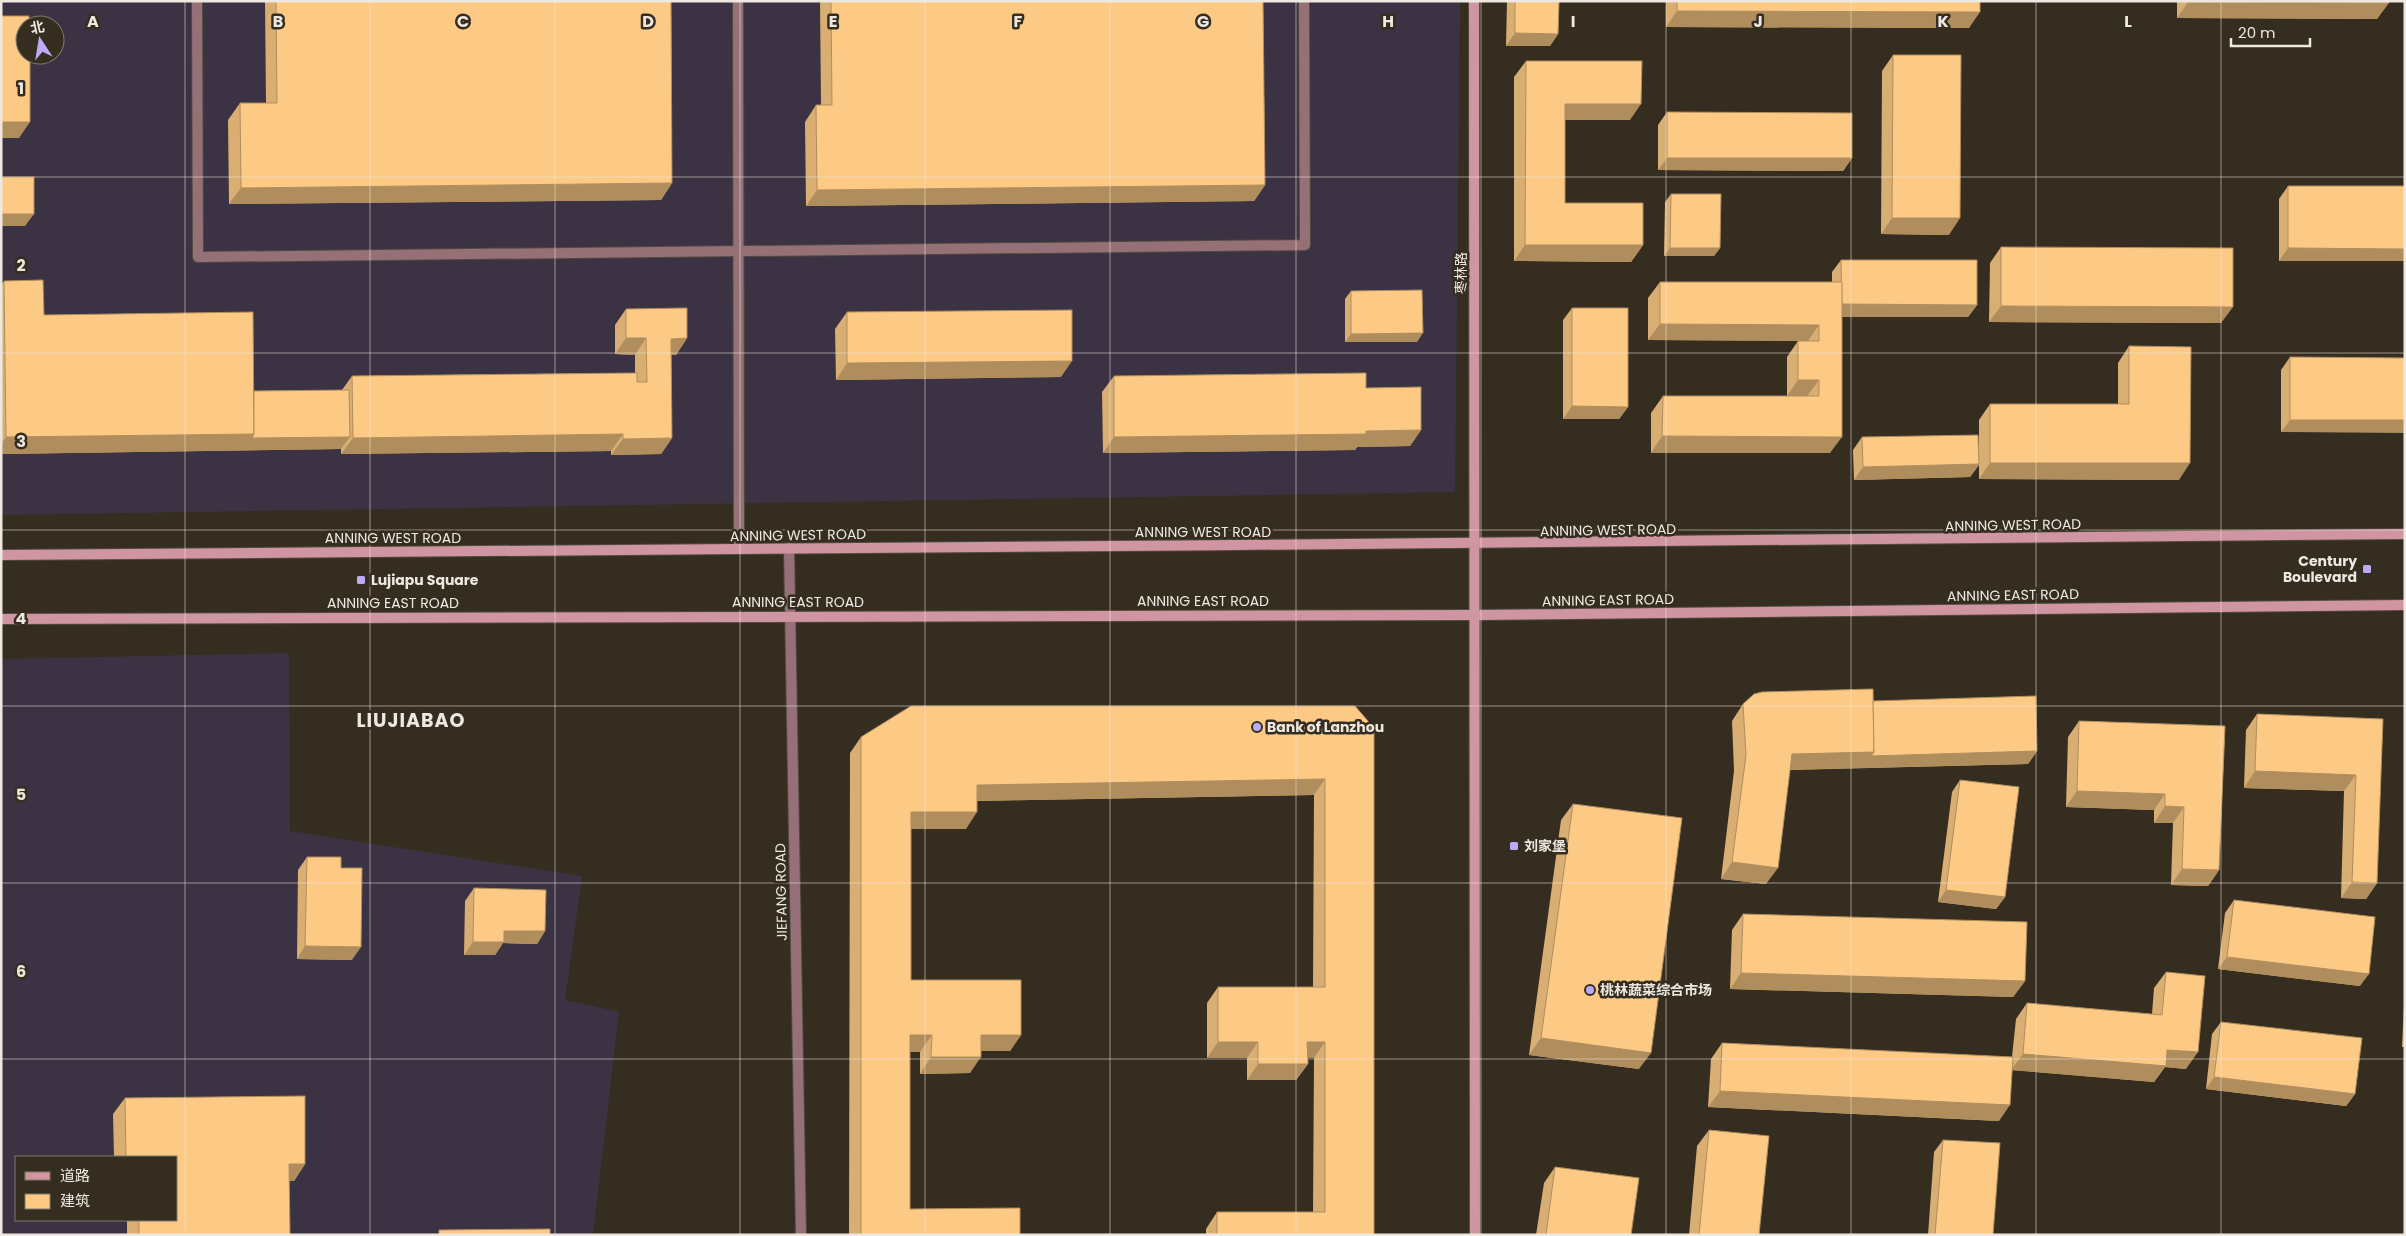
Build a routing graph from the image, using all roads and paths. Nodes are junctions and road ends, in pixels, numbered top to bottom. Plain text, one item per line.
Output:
1 (197, 1) edge
2 (738, 1) edge
3 (1304, 1) edge
4 (1474, 1) edge
5 (739, 251) junction
6 (2405, 534) edge
7 (1475, 545) junction
8 (789, 548) junction
9 (739, 549) junction
10 (1, 555) edge
11 (2405, 605) edge
12 (790, 615) junction
13 (1475, 615) junction
14 (1, 619) edge
15 (802, 1235) edge
16 (1475, 1235) edge

1 - 5 street
2 - 5 street
3 - 5 street
4 - 7 main road, 枣林路
5 - 9 street
6 - 7 main road, ANNING WEST ROAD
7 - 8 main road, ANNING WEST ROAD
7 - 13 main road, 枣林路
8 - 9 main road, ANNING WEST ROAD
8 - 12 street, JIEFANG ROAD
9 - 10 main road, ANNING WEST ROAD
11 - 13 main road, ANNING EAST ROAD
12 - 13 main road, ANNING EAST ROAD
12 - 14 main road, ANNING EAST ROAD
12 - 15 street, JIEFANG ROAD
13 - 16 main road, 枣林路

